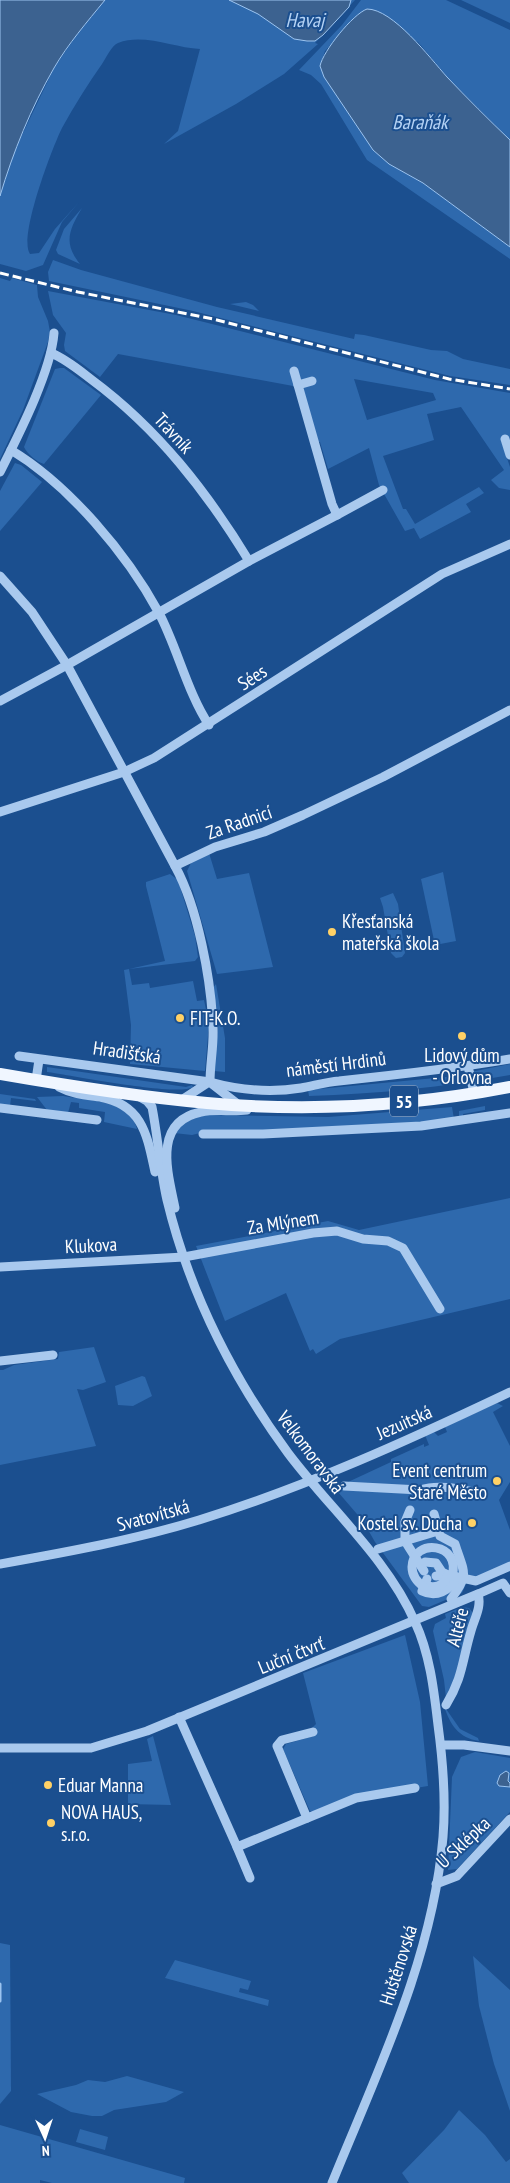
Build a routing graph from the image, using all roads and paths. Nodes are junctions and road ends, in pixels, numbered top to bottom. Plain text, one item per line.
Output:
1 (54, 333) dead end
2 (50, 353) junction
3 (294, 371) dead end
4 (312, 380) dead end
5 (298, 385) junction
6 (505, 439) dead end
7 (11, 450) junction
8 (510, 455) edge
9 (0, 472) edge
10 (383, 490) dead end
11 (337, 514) junction
12 (510, 544) edge
13 (249, 561) junction
14 (0, 576) edge
15 (159, 613) junction
16 (67, 665) junction
17 (0, 701) edge
18 (510, 710) edge
19 (209, 725) junction
20 (124, 772) junction
21 (0, 812) edge
22 (176, 866) junction
23 (19, 1056) dead end
24 (510, 1059) edge
25 (39, 1060) junction
26 (468, 1066) junction
27 (0, 1074) edge
28 (36, 1080) junction
29 (210, 1082) junction
30 (52, 1083) junction
31 (510, 1087) edge
32 (474, 1093) junction
33 (134, 1095) junction
34 (180, 1101) junction
35 (249, 1105) junction
36 (0, 1108) edge
37 (510, 1113) edge
38 (154, 1116) junction
39 (97, 1120) dead end
40 (203, 1134) dead end
41 (167, 1199) junction
42 (175, 1229) junction
43 (184, 1257) junction
44 (0, 1266) edge
45 (440, 1309) dead end
46 (53, 1355) dead end
47 (0, 1361) edge
48 (510, 1392) edge
49 (310, 1482) junction
50 (344, 1486) dead end
51 (478, 1493) dead end
52 (410, 1510) dead end
53 (434, 1514) dead end
54 (438, 1531) junction
55 (405, 1541) junction
56 (378, 1549) dead end
57 (415, 1557) junction
58 (0, 1564) edge
59 (510, 1566) edge
60 (439, 1576) junction
61 (507, 1581) edge
62 (510, 1593) edge
63 (478, 1594) junction
64 (451, 1599) dead end
65 (415, 1622) junction
66 (446, 1705) dead end
67 (179, 1717) junction
68 (313, 1732) dead end
69 (441, 1746) junction
70 (0, 1748) edge
71 (510, 1751) edge
72 (415, 1788) dead end
73 (307, 1818) junction
74 (510, 1819) edge
75 (237, 1847) junction
76 (250, 1878) dead end
77 (436, 1884) junction
78 (332, 2183) edge

1 - 2 street
2 - 7 street
2 - 13 street, Trávník
3 - 5 street
4 - 5 street
5 - 11 street
6 - 8 street
7 - 9 street
7 - 15 street
10 - 11 street
11 - 13 street
12 - 19 street, Sées
13 - 15 street
14 - 16 street
15 - 16 street
15 - 19 street
16 - 17 street
16 - 20 street
18 - 22 street, Za Radnicí
19 - 20 street, Sées
20 - 21 street, Sées
20 - 22 street
22 - 29 street
23 - 25 street, Hradišťská
24 - 26 street, náměstí Hrdinů
25 - 28 street
25 - 29 street, Hradišťská
26 - 29 street, náměstí Hrdinů
26 - 32 street
27 - 28 main road, 55
28 - 30 main road, 55
29 - 34 street
29 - 35 street
30 - 33 main road, 55
30 - 41 street, Velkomoravská
31 - 32 main road, náměstí Hrdinů / 55
32 - 35 main road, náměstí Hrdinů / 55
33 - 34 main road, náměstí Hrdinů / 55
33 - 38 street
34 - 35 main road, náměstí Hrdinů / 55
35 - 38 street
35 - 42 street, Velkomoravská
36 - 39 street
37 - 40 street
38 - 41 street, Velkomoravská
41 - 42 street, Velkomoravská
42 - 43 street, Velkomoravská
43 - 44 street, Klukova
43 - 45 street, Za Mlýnem
43 - 49 street, Velkomoravská
46 - 47 street
48 - 49 street, Jezuitská
49 - 58 street, Svatovítská
49 - 65 street, Velkomoravská
50 - 51 street
52 - 55 street
53 - 54 street
54 - 55 street
54 - 60 street
55 - 56 street
55 - 57 street
57 - 60 street
57 - 60 street
57 - 60 street
59 - 60 street
60 - 64 street
61 - 62 street, Altéře
61 - 63 street, Altéře
63 - 65 street, Luční čtvrť
63 - 66 street, Altéře
65 - 67 street, Luční čtvrť
65 - 69 street, Velkomoravská
67 - 70 street, Luční čtvrť
67 - 75 street
68 - 73 street
69 - 71 street
69 - 77 street, Huštěnovská
72 - 73 street
73 - 75 street
74 - 77 street, U Sklépka
75 - 76 street
77 - 78 street, Huštěnovská

